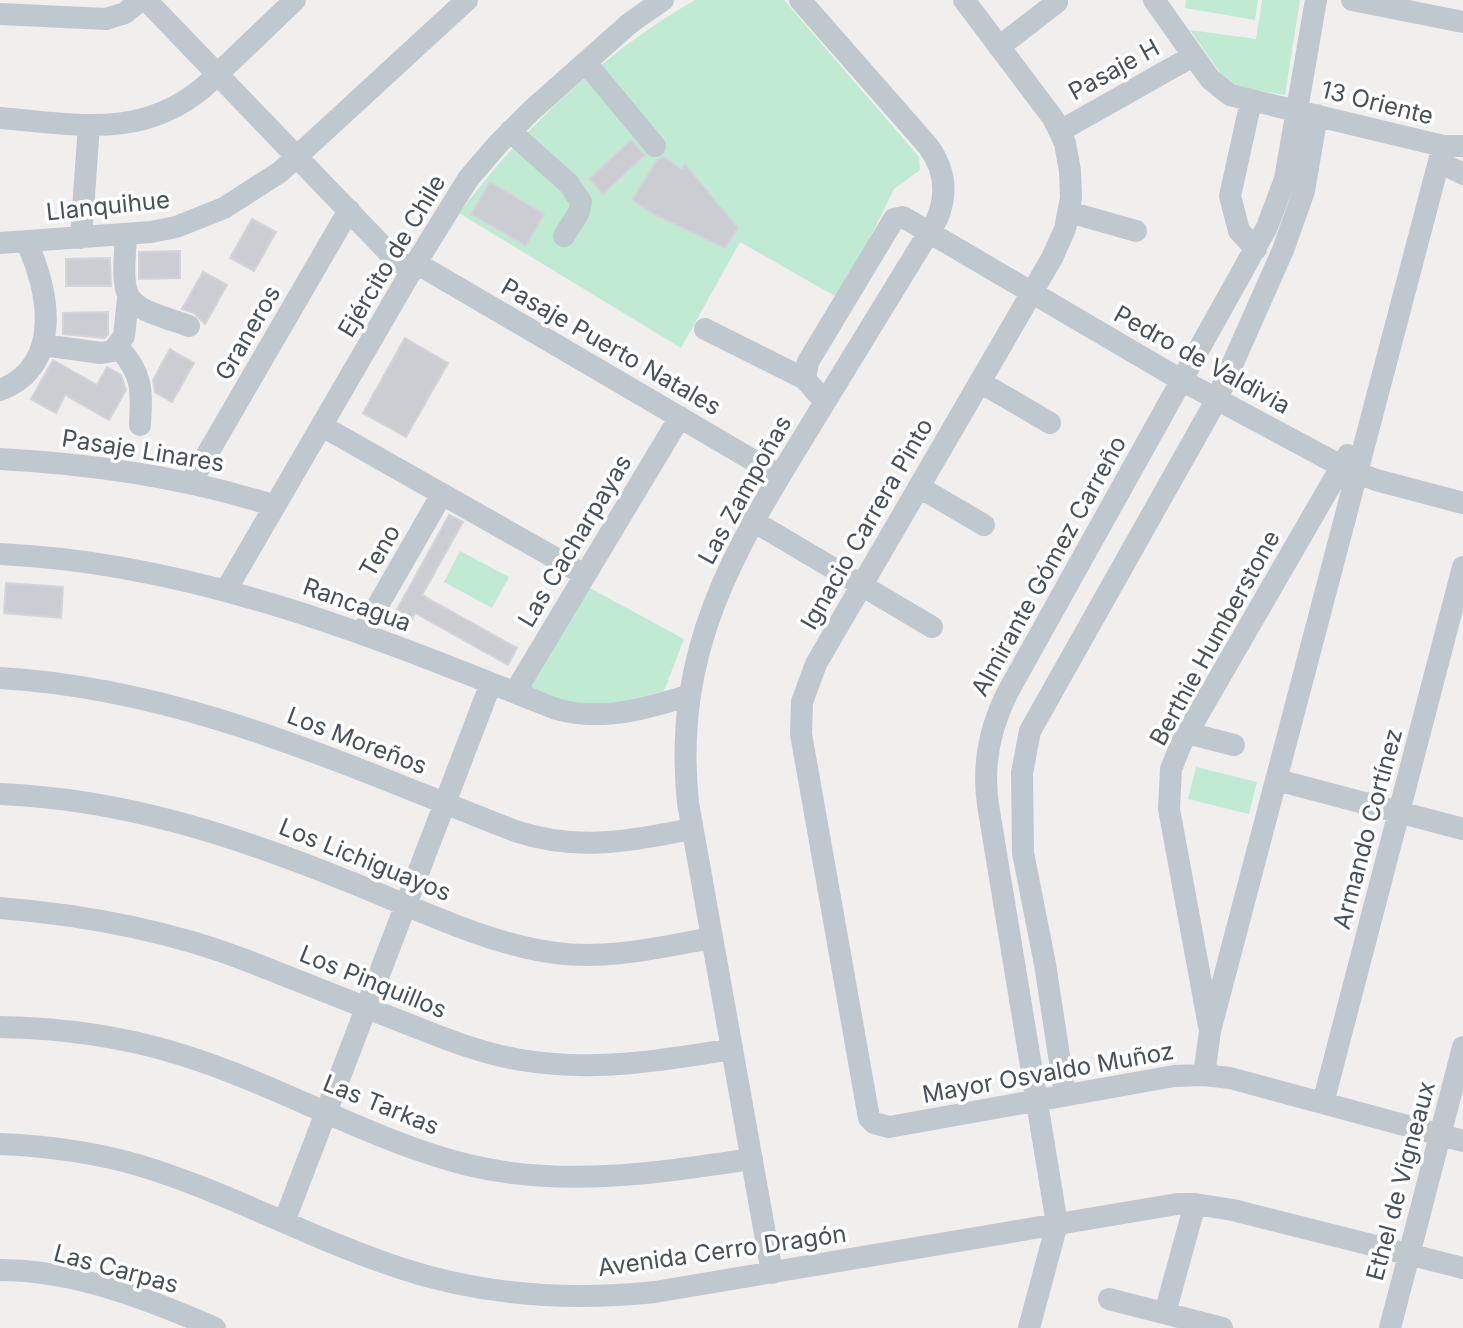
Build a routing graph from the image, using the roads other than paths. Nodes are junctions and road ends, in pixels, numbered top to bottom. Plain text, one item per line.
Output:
1 (144, 0) edge
2 (295, 0) edge
3 (467, 0) edge
4 (663, 0) edge
5 (800, 0) edge
6 (964, 0) edge
7 (1154, 0) edge
8 (1316, 0) edge
9 (1352, 0) edge
10 (1057, 2) dead end
11 (0, 14) edge
12 (1463, 22) edge
13 (999, 47) junction
14 (1193, 56) junction
15 (586, 63) junction
16 (217, 74) junction
17 (1251, 101) junction
18 (1307, 113) junction
19 (0, 118) edge
20 (89, 125) junction
21 (510, 131) junction
22 (1060, 131) junction
23 (655, 146) dead end
24 (1448, 152) edge
25 (297, 157) junction
26 (1463, 174) edge
27 (349, 210) junction
28 (1069, 212) junction
29 (1136, 231) dead end
30 (928, 234) junction
31 (126, 236) junction
32 (564, 236) dead end
33 (81, 238) junction
34 (26, 241) junction
35 (0, 243) edge
36 (1256, 249) junction
37 (414, 267) junction
38 (1031, 293) junction
39 (128, 299) junction
40 (189, 326) dead end
41 (705, 329) dead end
42 (43, 345) junction
43 (118, 347) junction
44 (805, 379) junction
45 (1181, 380) junction
46 (980, 382) junction
47 (9, 385) edge
48 (1217, 399) junction
49 (825, 402) junction
50 (680, 417) junction
51 (1050, 423) dead end
52 (140, 425) dead end
53 (322, 426) junction
54 (0, 459) edge
55 (1350, 470) junction
56 (780, 476) junction
57 (191, 482) junction
58 (919, 487) junction
59 (442, 494) junction
60 (1463, 503) edge
61 (275, 506) junction
62 (753, 521) junction
63 (984, 525) dead end
64 (0, 554) edge
65 (1463, 567) edge
66 (585, 575) junction
67 (861, 586) junction
68 (226, 590) junction
69 (932, 627) dead end
70 (362, 633) junction
71 (0, 678) edge
72 (491, 683) junction
73 (515, 692) junction
74 (688, 696) junction
75 (1187, 733) junction
76 (1234, 745) dead end
77 (1277, 780) junction
78 (0, 794) edge
79 (445, 804) junction
80 (1399, 812) junction
81 (692, 829) junction
82 (1463, 829) edge
83 (406, 904) junction
84 (0, 908) edge
85 (712, 938) junction
86 (366, 1008) junction
87 (0, 1027) edge
88 (1210, 1031) junction
89 (1463, 1047) edge
90 (732, 1049) junction
91 (1204, 1075) junction
92 (1065, 1095) junction
93 (1037, 1100) junction
94 (1323, 1103) junction
95 (326, 1112) junction
96 (874, 1123) joint
97 (1440, 1135) junction
98 (1463, 1141) edge
99 (0, 1144) edge
100 (752, 1159) junction
101 (1195, 1204) junction
102 (284, 1222) junction
103 (1057, 1224) junction
104 (1409, 1254) junction
105 (1463, 1268) edge
106 (0, 1270) edge
107 (772, 1273) junction
108 (1109, 1299) dead end
109 (1165, 1313) junction
110 (215, 1328) edge
111 (1029, 1328) edge
112 (1222, 1328) edge
113 (1390, 1328) edge

1 - 11 street
1 - 16 street, Pasaje Puerto Natales
2 - 16 street
3 - 25 street, Llanquihue
4 - 15 street, Ejército de Chile
5 - 30 street, Las Zampoñas
6 - 13 street, Ignacio Carrera Pinto
7 - 14 street, 13 Oriente
8 - 18 street, Almirante Gómez Carreño
9 - 12 street
10 - 13 street
13 - 22 street, Ignacio Carrera Pinto
14 - 17 street, 13 Oriente
14 - 22 street, Pasaje H
15 - 21 street, Ejército de Chile
15 - 23 street
16 - 20 street
16 - 25 street, Pasaje Puerto Natales
17 - 18 street, 13 Oriente
17 - 36 street
18 - 24 street, 13 Oriente
18 - 36 street, Almirante Gómez Carreño
18 - 48 street
19 - 20 street
20 - 33 street
21 - 32 street
21 - 37 street, Ejército de Chile
22 - 28 street, Ignacio Carrera Pinto
24 - 26 street, 13 Oriente
24 - 55 street, Berthie Humberstone
25 - 27 street, Pasaje Puerto Natales
25 - 31 street, Llanquihue
27 - 37 street, Pasaje Puerto Natales
27 - 57 street, Graneros
28 - 29 street
28 - 38 street, Ignacio Carrera Pinto
30 - 38 street, Pedro de Valdivia
30 - 44 street, Pedro de Valdivia
30 - 49 street, Las Zampoñas
31 - 33 street, Llanquihue
31 - 39 street
33 - 34 street, Llanquihue
34 - 35 street, Llanquihue
34 - 42 street
36 - 45 street, Almirante Gómez Carreño
37 - 50 street, Pasaje Puerto Natales
37 - 53 street, Ejército de Chile
38 - 45 street, Pedro de Valdivia
38 - 46 street, Ignacio Carrera Pinto
39 - 40 street
39 - 43 street
41 - 44 street
42 - 43 street
42 - 47 street
43 - 52 street
44 - 49 street
45 - 48 street, Pedro de Valdivia
45 - 93 street, Almirante Gómez Carreño
46 - 51 street
46 - 58 street, Ignacio Carrera Pinto
48 - 55 street, Pedro de Valdivia
48 - 92 street
49 - 56 street, Las Zampoñas
50 - 56 street, Pasaje Puerto Natales
50 - 66 street, Las Cacharpayas
53 - 59 street
53 - 61 street, Ejército de Chile
54 - 57 street, Pasaje Linares
55 - 60 street, Pedro de Valdivia
55 - 75 street, Berthie Humberstone
55 - 77 street, Berthie Humberstone
56 - 62 street, Las Zampoñas
57 - 61 street, Pasaje Linares
58 - 63 street
58 - 67 street, Ignacio Carrera Pinto
59 - 66 street
59 - 70 street, Teno
61 - 68 street, Ejército de Chile
62 - 67 street
62 - 74 street, Las Zampoñas
64 - 68 street, Rancagua
65 - 80 street, Armando Cortínez
66 - 73 street, Las Cacharpayas
67 - 69 street
67 - 96 street, Ignacio Carrera Pinto
68 - 70 street, Rancagua
70 - 72 street, Rancagua
71 - 79 street, Los Moreños
72 - 73 street, Rancagua
72 - 79 street
73 - 74 street, Rancagua
74 - 81 street, Las Zampoñas
75 - 76 street
75 - 88 street, Berthie Humberstone
77 - 80 street
77 - 88 street, Berthie Humberstone
78 - 83 street, Los Lichiguayos
79 - 81 street, Los Moreños
79 - 83 street
80 - 82 street
80 - 94 street, Armando Cortínez
81 - 85 street, Las Zampoñas
83 - 85 street, Los Lichiguayos
83 - 86 street
84 - 86 street, Los Pinquillos
85 - 90 street, Las Zampoñas
86 - 90 street, Los Pinquillos
86 - 95 street
87 - 95 street, Las Tarkas
88 - 91 street, Berthie Humberstone
89 - 97 street, Ethel de Vigneaux
90 - 100 street, Las Zampoñas
91 - 92 street, Mayor Osvaldo Muñoz
91 - 94 street, Mayor Osvaldo Muñoz
92 - 93 street, Mayor Osvaldo Muñoz
93 - 96 street, Mayor Osvaldo Muñoz
93 - 103 street, Almirante Gómez Carreño
94 - 97 street, Mayor Osvaldo Muñoz
95 - 100 street, Las Tarkas
95 - 102 street
97 - 98 street, Mayor Osvaldo Muñoz
97 - 104 street, Ethel de Vigneaux
99 - 102 street, Avenida Cerro Dragón
100 - 107 street, Las Zampoñas
101 - 103 street, Avenida Cerro Dragón
101 - 104 street, Avenida Cerro Dragón
101 - 109 street
102 - 107 street, Avenida Cerro Dragón
103 - 107 street, Avenida Cerro Dragón
103 - 111 street, Almirante Gómez Carreño
104 - 105 street, Avenida Cerro Dragón
104 - 113 street, Ethel de Vigneaux
106 - 110 street, Las Carpas
108 - 109 street
109 - 112 street

